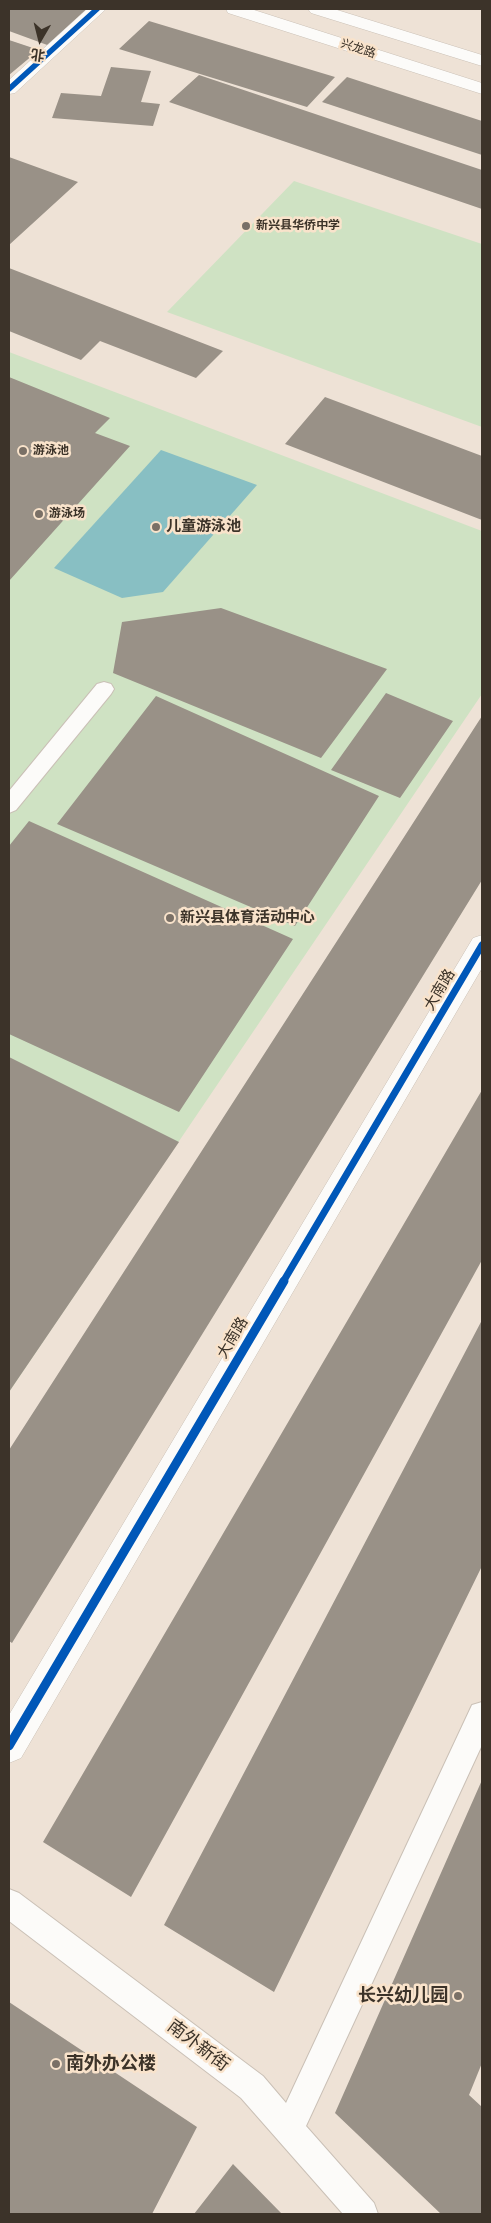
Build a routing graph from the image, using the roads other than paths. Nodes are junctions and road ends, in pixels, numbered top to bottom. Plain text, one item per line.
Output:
1 (97, 9) edge
2 (234, 9) edge
3 (317, 9) edge
4 (482, 61) edge
5 (9, 89) edge
6 (482, 89) edge
7 (104, 689) dead end
8 (9, 805) edge
9 (482, 945) edge
10 (482, 1715) edge
11 (9, 1746) edge
12 (9, 1903) edge
13 (288, 2129) junction
14 (363, 2214) edge

1 - 5 street
2 - 6 street, 兴龙路
3 - 4 street, 兴龙路
7 - 8 lane
9 - 11 street, 大南路
10 - 13 lane
12 - 13 lane, 南外新街
13 - 14 lane, 南外新街

